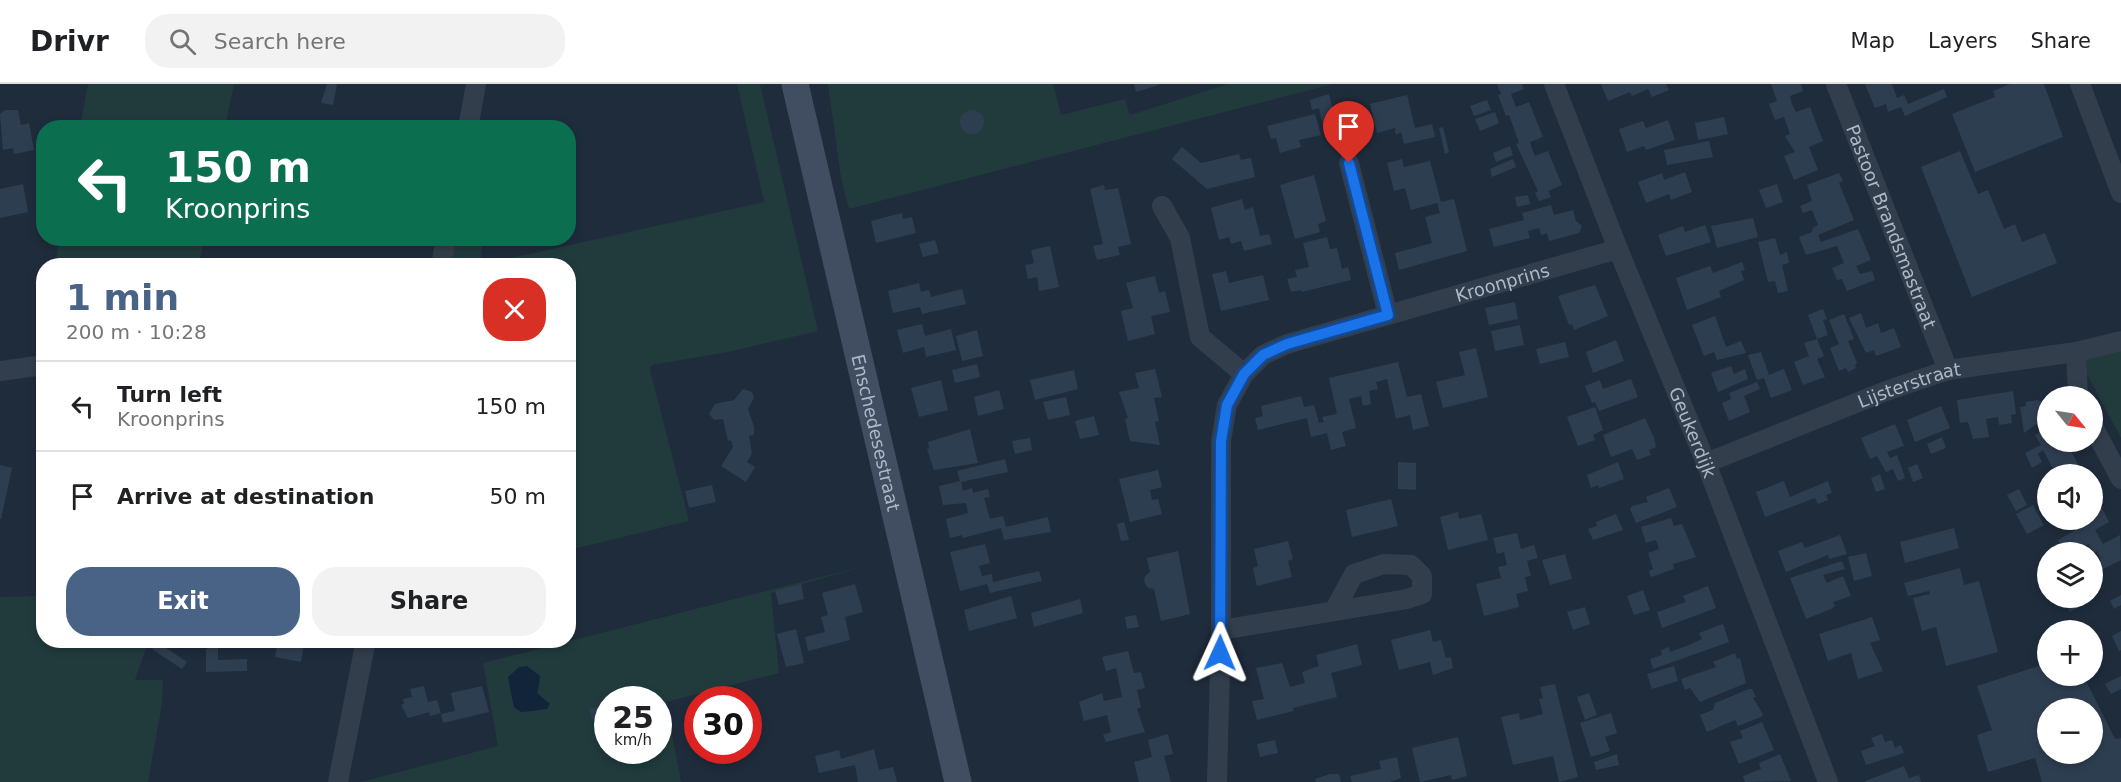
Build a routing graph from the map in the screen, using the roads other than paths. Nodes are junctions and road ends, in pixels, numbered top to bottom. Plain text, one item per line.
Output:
1 (476, 84) edge
2 (795, 84) edge
3 (1554, 84) edge
4 (1836, 84) edge
5 (2080, 84) edge
6 (469, 120) edge
7 (1349, 163) dead end
8 (2121, 193) edge
9 (1162, 206) dead end
10 (1618, 249) junction
11 (1388, 315) junction
12 (2121, 341) edge
13 (2076, 352) junction
14 (36, 366) edge
15 (1948, 370) junction
16 (0, 371) edge
17 (1244, 374) junction
18 (2078, 386) edge
19 (2103, 445) edge
20 (1707, 463) junction
21 (2121, 479) edge
22 (1334, 610) dead end
23 (1221, 630) junction
24 (364, 648) edge
25 (338, 782) edge
26 (958, 782) edge
27 (1217, 782) edge
28 (1828, 782) edge

1 - 6 street
2 - 26 main road, Enschedesestraat
3 - 10 street, Geukerdijk
4 - 15 street, Pastoor Brandsmastraat
5 - 8 street
7 - 11 street
9 - 17 street
10 - 11 street, Kroonprins
10 - 20 street, Geukerdijk
11 - 17 street, Kroonprins
12 - 13 street, Lijsterstraat
13 - 15 street, Lijsterstraat
13 - 18 street
14 - 16 street
15 - 20 street, Lijsterstraat
17 - 23 street, Kroonprins
19 - 21 street
20 - 28 street, Geukerdijk
22 - 23 street
23 - 27 street, Kroonprins
24 - 25 street

